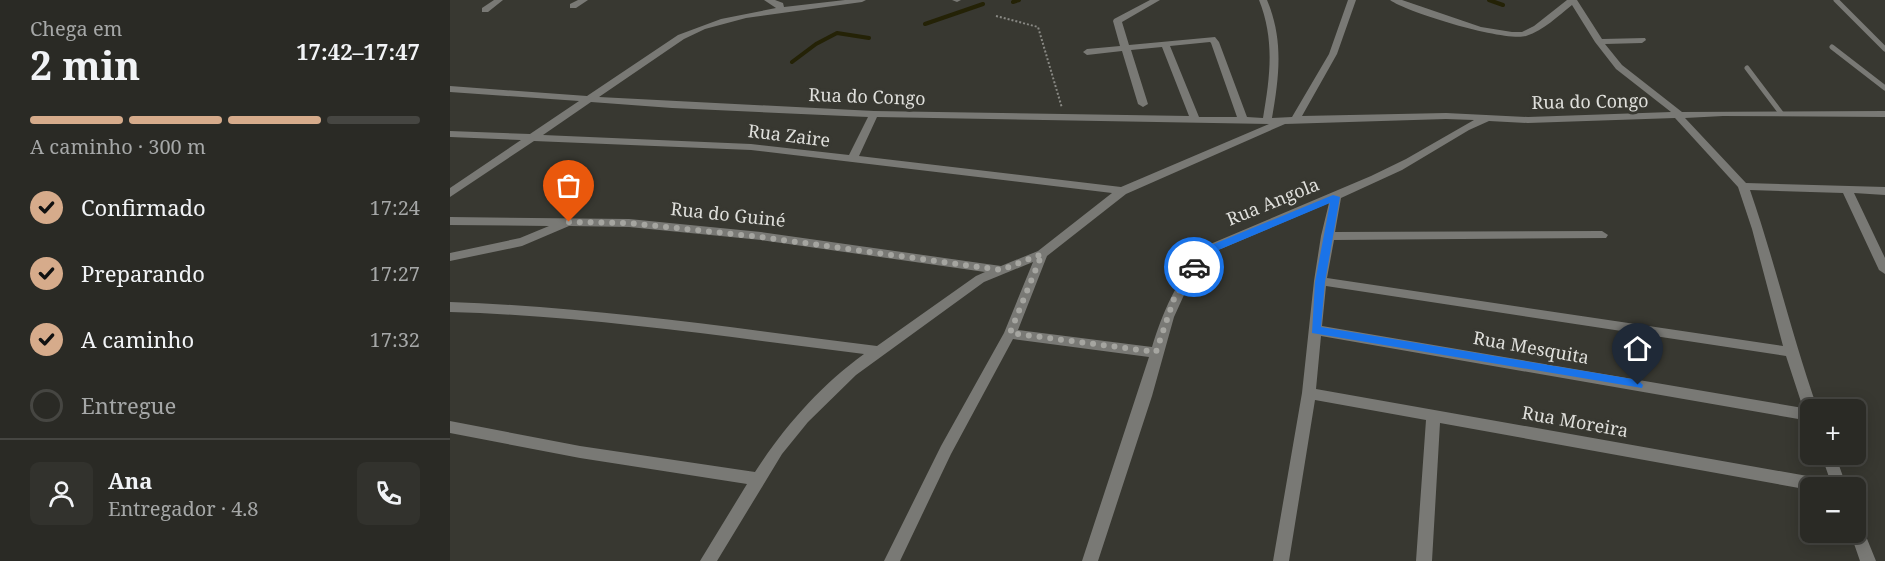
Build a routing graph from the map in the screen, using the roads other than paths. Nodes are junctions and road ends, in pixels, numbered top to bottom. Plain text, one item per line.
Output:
1 (499, 0) edge
2 (584, 0) edge
3 (768, 0) edge
4 (862, 0) edge
5 (1156, 0) edge
6 (1263, 0) edge
7 (1352, 0) edge
8 (1394, 0) edge
9 (1431, 0) edge
10 (1572, 0) edge
11 (1836, 0) edge
12 (573, 6) dead end
13 (485, 10) dead end
14 (780, 11) junction
15 (1441, 15) junction
16 (1642, 40) dead end
17 (1599, 42) junction
18 (1165, 44) junction
19 (1125, 47) junction
20 (1832, 47) dead end
21 (1885, 49) edge
22 (1087, 52) dead end
23 (1747, 68) dead end
24 (1885, 88) edge
25 (455, 90) edge
26 (450, 98) edge
27 (591, 100) junction
28 (1143, 104) dead end
29 (1781, 113) junction
30 (874, 114) junction
31 (1885, 114) edge
32 (1680, 116) junction
33 (1490, 117) junction
34 (1195, 119) junction
35 (1243, 120) junction
36 (1266, 120) junction
37 (1289, 120) junction
38 (450, 134) edge
39 (534, 138) junction
40 (852, 160) junction
41 (1743, 186) junction
42 (1846, 189) junction
43 (1885, 190) edge
44 (1122, 191) junction
45 (450, 193) edge
46 (1336, 197) junction
47 (450, 221) edge
48 (569, 222) junction
49 (1602, 235) dead end
50 (1327, 236) junction
51 (1042, 254) junction
52 (450, 257) edge
53 (1001, 270) junction
54 (1885, 270) edge
55 (1320, 282) junction
56 (450, 307) edge
57 (1316, 330) junction
58 (1010, 333) junction
59 (879, 351) junction
60 (1156, 352) junction
61 (1791, 352) junction
62 (1309, 393) junction
63 (1807, 399) edge
64 (1800, 413) edge
65 (1433, 416) junction
66 (450, 427) edge
67 (757, 479) junction
68 (1800, 482) edge
69 (1861, 543) edge
70 (708, 561) edge
71 (892, 561) edge
72 (1090, 561) edge
73 (1281, 561) edge
74 (1424, 561) edge
75 (1868, 561) edge

1 - 13 street
2 - 12 street
3 - 14 street
4 - 14 street
5 - 19 street
6 - 36 street
7 - 37 street
8 - 15 street
9 - 15 street
10 - 15 street
10 - 17 street
11 - 21 lane
14 - 27 street
16 - 17 street
17 - 32 street
18 - 19 street
18 - 34 street
18 - 35 street
19 - 22 street
19 - 28 street
20 - 24 lane
23 - 29 lane
25 - 26 street
25 - 27 street, Rua do Congo
27 - 30 street, Rua do Congo
27 - 39 street
29 - 31 street, Rua do Congo
29 - 32 street, Rua do Congo
30 - 34 street, Rua do Congo
30 - 40 street
32 - 33 street, Rua do Congo
32 - 41 street
33 - 37 street, Rua do Congo
33 - 46 street, Rua Angola
34 - 35 street, Rua do Congo
35 - 36 street, Rua do Congo
36 - 37 street, Rua do Congo
37 - 44 street
38 - 39 street, Rua Zaire
39 - 40 street, Rua Zaire
39 - 45 street
40 - 44 street, Rua Zaire
41 - 42 street
41 - 61 street
42 - 43 street
42 - 54 street
44 - 51 street
46 - 50 street
46 - 60 street, Rua Angola
47 - 48 street, Rua do Guiné
48 - 52 street
48 - 53 street, Rua do Guiné
49 - 50 street
50 - 55 street
51 - 53 street
51 - 58 street
53 - 59 street
55 - 57 street
55 - 61 street
56 - 59 street
57 - 62 street
57 - 64 street, Rua Mesquita
58 - 60 street
58 - 71 street
59 - 67 street
60 - 72 street, Rua Angola
61 - 63 street
62 - 65 street, Rua Moreira
62 - 73 street
65 - 68 street, Rua Moreira
65 - 74 street
66 - 67 street
67 - 70 street
69 - 75 street

